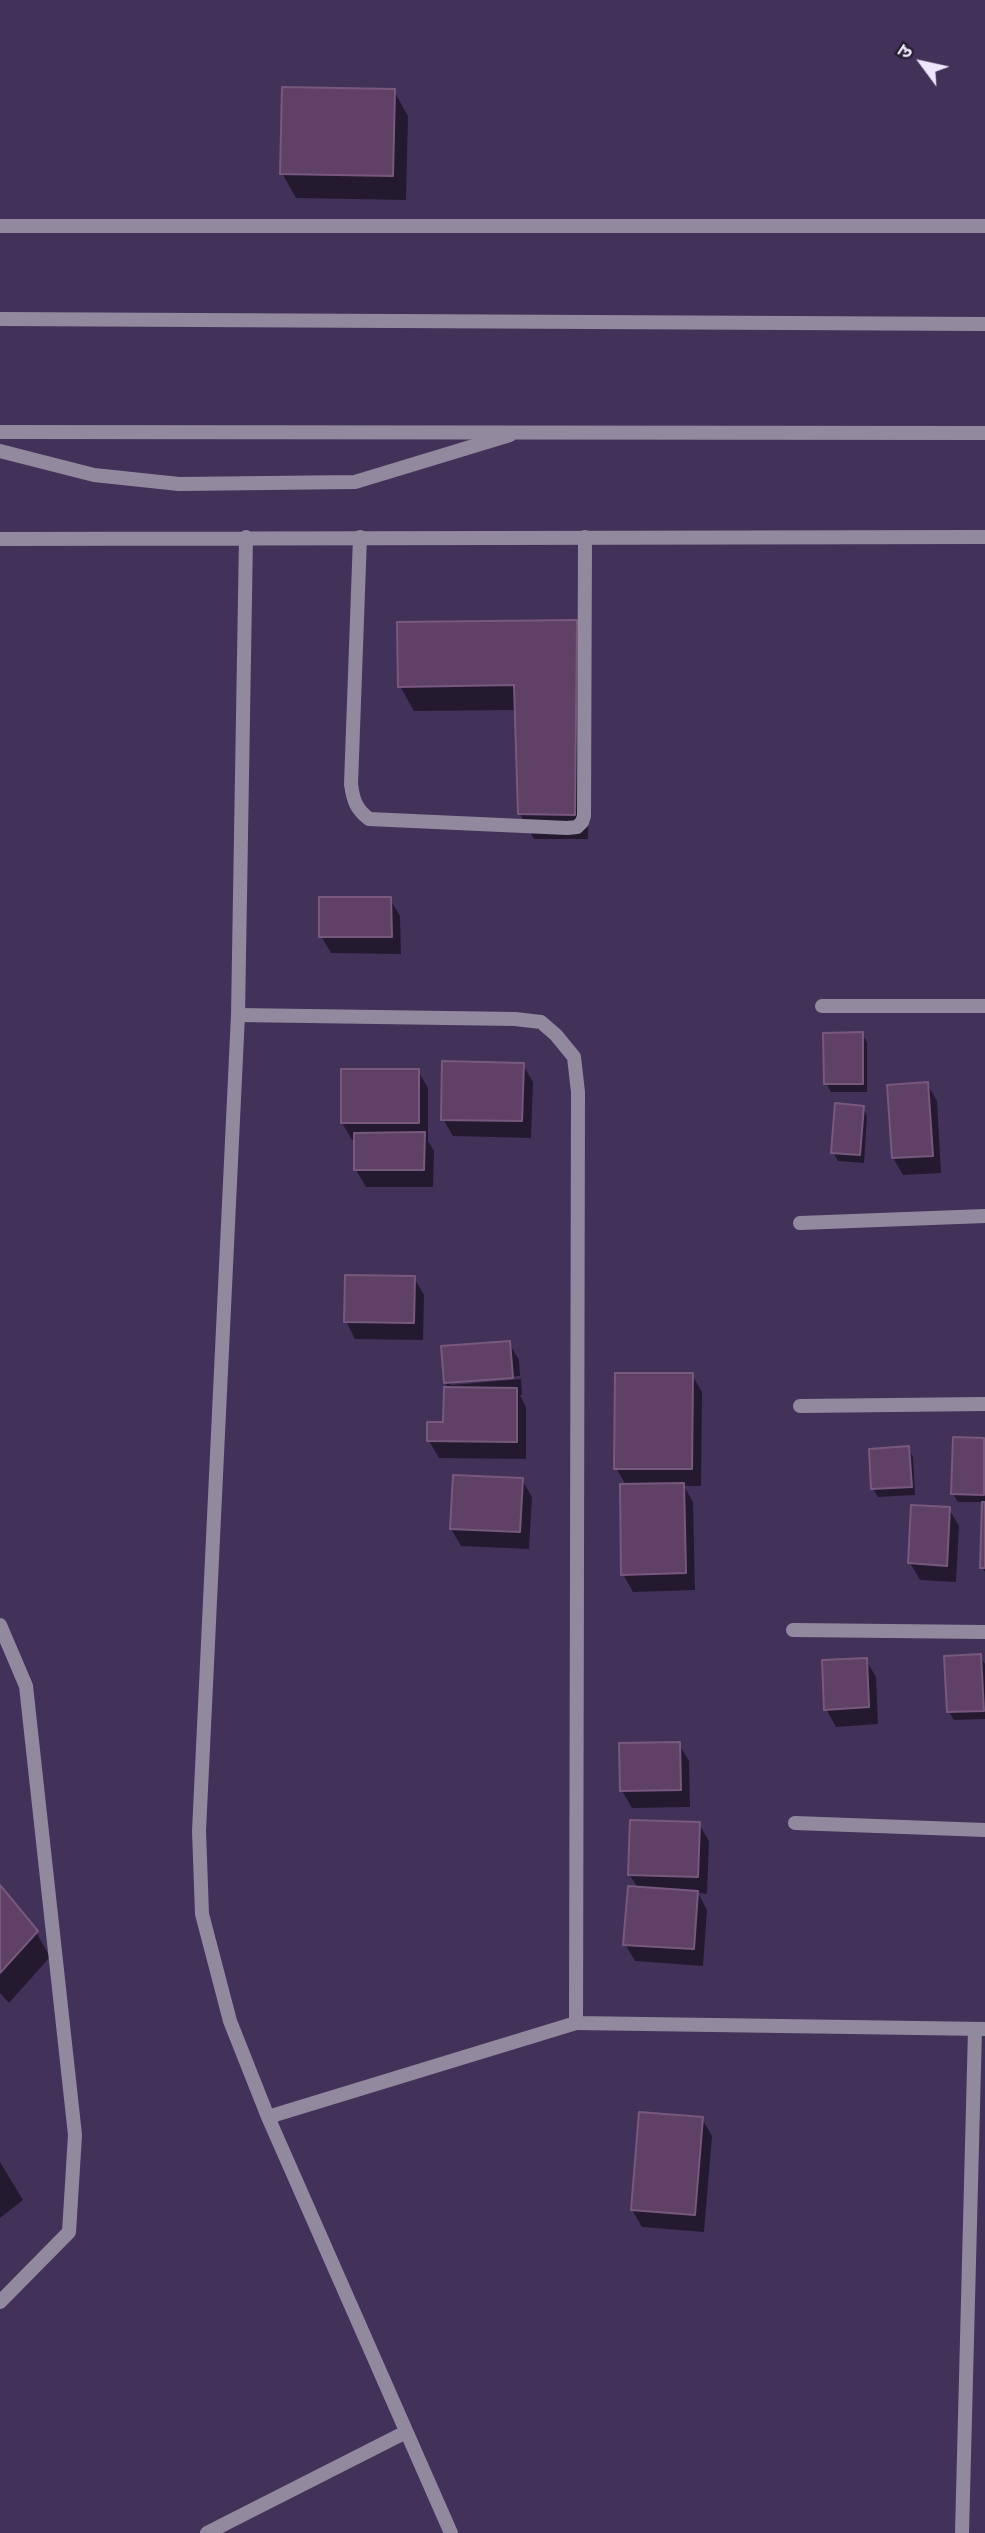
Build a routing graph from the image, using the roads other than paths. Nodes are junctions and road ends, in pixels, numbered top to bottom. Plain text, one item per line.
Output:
1 (0, 226) edge
2 (985, 226) edge
3 (0, 319) edge
4 (985, 324) edge
5 (0, 432) edge
6 (518, 432) junction
7 (985, 433) edge
8 (0, 451) edge
9 (246, 537) junction
10 (360, 537) junction
11 (585, 537) junction
12 (985, 537) edge
13 (0, 539) edge
14 (822, 1006) dead end
15 (985, 1006) edge
16 (238, 1015) junction
17 (985, 1216) edge
18 (800, 1223) dead end
19 (985, 1405) edge
20 (800, 1406) dead end
21 (0, 1625) edge
22 (793, 1630) dead end
23 (985, 1632) edge
24 (795, 1823) dead end
25 (985, 1830) edge
26 (576, 2023) junction
27 (980, 2029) edge
28 (268, 2117) junction
29 (0, 2302) edge
30 (406, 2432) junction
31 (207, 2533) edge
32 (451, 2533) edge
33 (962, 2533) edge

1 - 2 street
3 - 4 street
5 - 6 street
6 - 7 street
6 - 8 street
9 - 10 street
9 - 13 street
9 - 16 street
10 - 11 street
10 - 11 street
11 - 12 street
14 - 15 street
16 - 26 street
16 - 28 street
17 - 18 street
19 - 20 street
21 - 29 street
22 - 23 street
24 - 25 street
26 - 27 street
26 - 28 street
27 - 33 street
28 - 30 street
30 - 31 street
30 - 32 street

